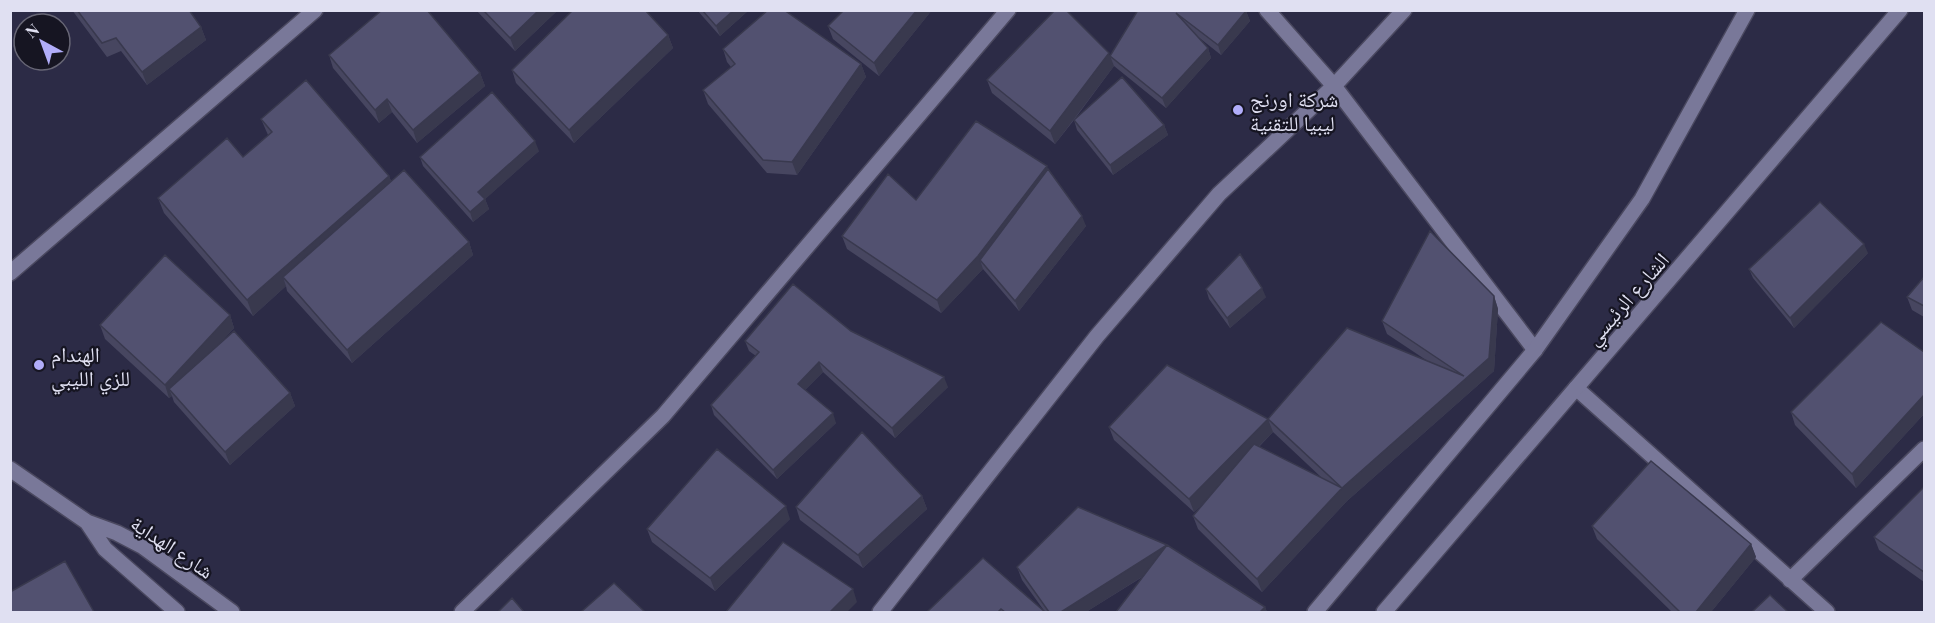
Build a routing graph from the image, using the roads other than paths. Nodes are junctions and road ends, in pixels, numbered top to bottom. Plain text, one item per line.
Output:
1 (315, 10) edge
2 (1008, 10) edge
3 (1267, 10) edge
4 (1404, 10) edge
5 (1747, 10) edge
6 (1900, 10) edge
7 (1335, 86) junction
8 (10, 273) edge
9 (1535, 350) junction
10 (1576, 388) junction
11 (1924, 449) edge
12 (10, 469) edge
13 (87, 522) junction
14 (1790, 580) junction
15 (177, 612) edge
16 (232, 612) edge
17 (462, 612) edge
18 (880, 612) edge
19 (1315, 612) edge
20 (1384, 612) edge
21 (1827, 612) edge

1 - 8 street
2 - 17 street
3 - 7 street
4 - 7 street
5 - 9 street, الشارع الرئيسي
6 - 10 street, الشارع الرئيسي
7 - 9 street
7 - 18 street
9 - 19 street, الشارع الرئيسي
10 - 14 street
10 - 20 street, الشارع الرئيسي
11 - 14 street
12 - 13 street, شارع الهداية
13 - 15 street, شارع الهداية
13 - 16 street, شارع الهداية
14 - 21 street

